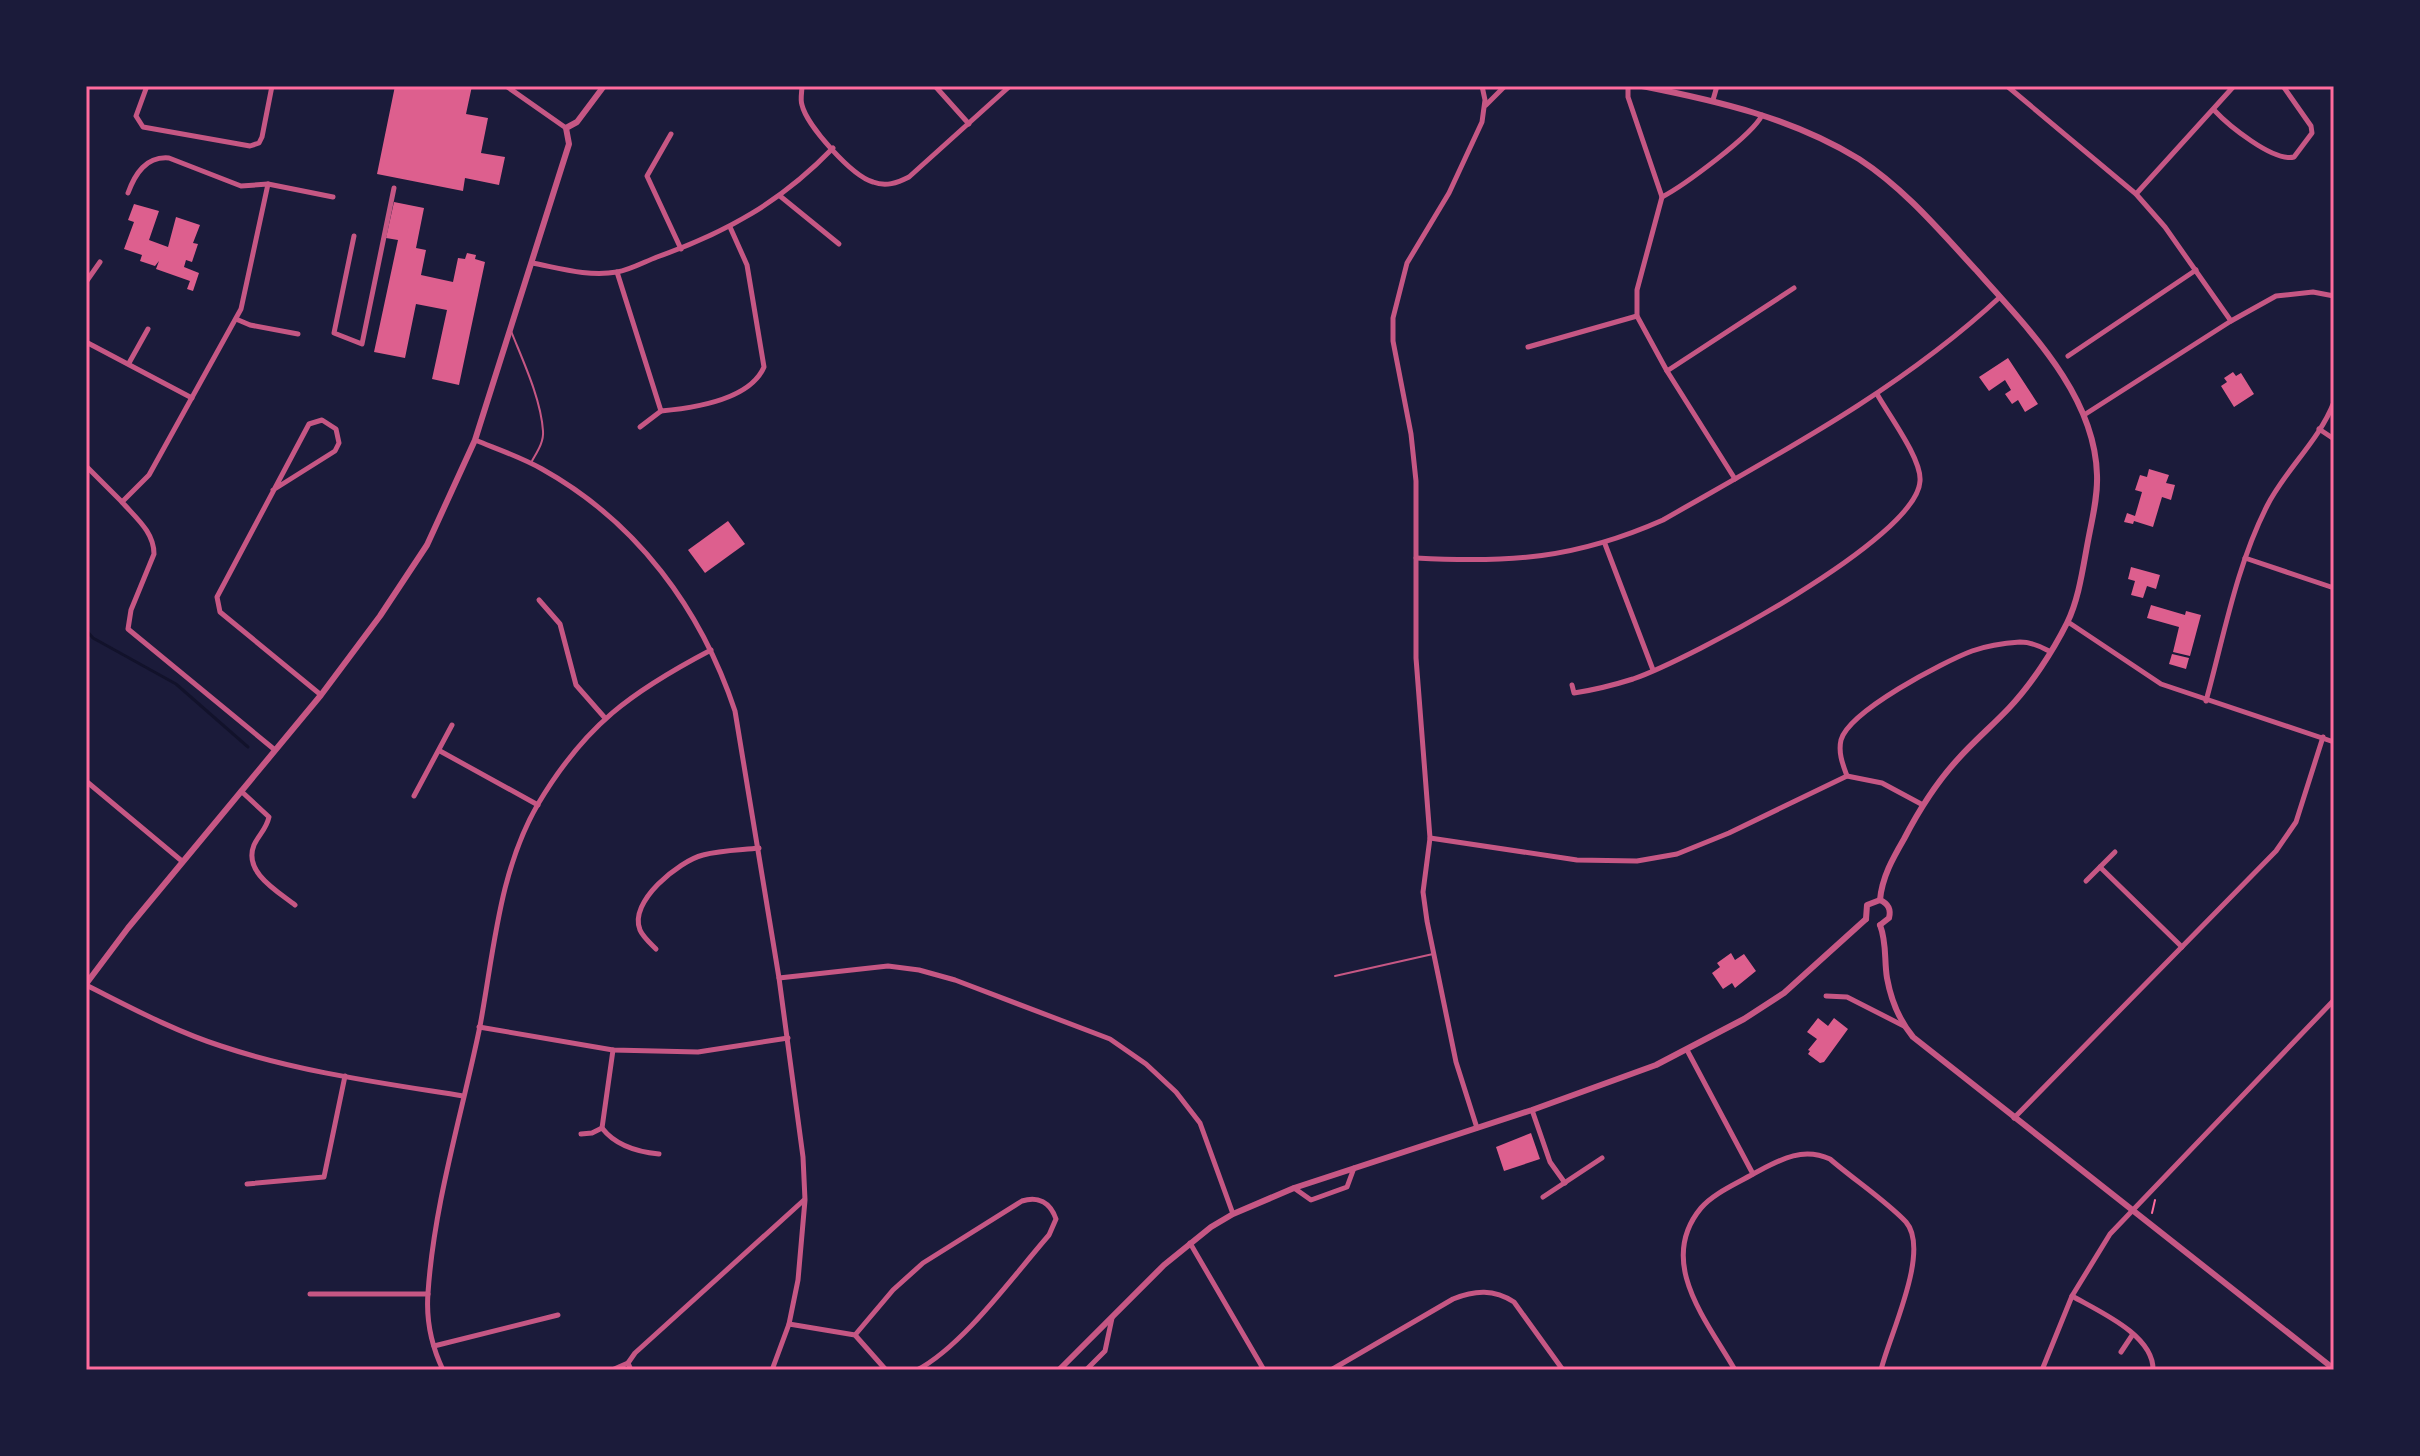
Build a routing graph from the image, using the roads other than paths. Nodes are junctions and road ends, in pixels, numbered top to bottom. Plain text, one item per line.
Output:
1 (147, 86) edge
2 (272, 86) edge
3 (506, 86) edge
4 (604, 86) edge
5 (802, 86) edge
6 (935, 86) edge
7 (1010, 86) edge
8 (1482, 86) edge
9 (1505, 86) edge
10 (1628, 86) edge
11 (1642, 86) edge
12 (1717, 86) edge
13 (2007, 86) edge
14 (2283, 86) edge
15 (2233, 87) edge
16 (1713, 100) junction
17 (1485, 106) junction
18 (2214, 110) junction
19 (1762, 114) junction
20 (969, 124) junction
21 (566, 128) junction
22 (671, 134) dead end
23 (833, 148) junction
24 (268, 184) junction
25 (394, 188) dead end
26 (128, 193) dead end
27 (2136, 194) junction
28 (780, 196) junction
29 (333, 197) dead end
30 (1662, 197) junction
31 (730, 227) junction
32 (354, 236) dead end
33 (839, 244) dead end
34 (681, 249) junction
35 (100, 262) dead end
36 (532, 263) junction
37 (2196, 270) junction
38 (617, 272) junction
39 (86, 282) edge
40 (1794, 288) dead end
41 (2334, 296) edge
42 (2000, 297) junction
43 (1637, 316) junction
44 (236, 319) junction
45 (2231, 321) junction
46 (148, 329) dead end
47 (511, 330) junction
48 (298, 334) dead end
49 (86, 342) edge
50 (1528, 347) dead end
51 (2068, 356) dead end
52 (129, 363) junction
53 (1667, 371) junction
54 (1877, 394) junction
55 (192, 398) junction
56 (2334, 402) edge
57 (661, 411) junction
58 (2084, 415) junction
59 (640, 427) dead end
60 (2319, 429) junction
61 (2334, 439) edge
62 (475, 440) junction
63 (530, 464) junction
64 (86, 466) edge
65 (1735, 479) junction
66 (273, 490) junction
67 (122, 502) junction
68 (1605, 544) junction
69 (1416, 558) junction
70 (2245, 558) junction
71 (2334, 588) edge
72 (539, 600) dead end
73 (2068, 622) junction
74 (711, 650) junction
75 (2049, 651) junction
76 (1653, 670) junction
77 (1572, 685) dead end
78 (321, 695) junction
79 (2206, 701) junction
80 (605, 718) junction
81 (452, 725) dead end
82 (2323, 737) junction
83 (2334, 742) edge
84 (275, 750) junction
85 (440, 751) junction
86 (1847, 776) junction
87 (86, 781) edge
88 (241, 791) junction
89 (414, 796) dead end
90 (538, 805) junction
91 (1923, 805) junction
92 (1430, 838) junction
93 (759, 848) junction
94 (2115, 852) dead end
95 (183, 862) junction
96 (2100, 867) junction
97 (2086, 881) dead end
98 (1880, 900) junction
99 (295, 905) dead end
100 (1866, 919) junction
101 (1880, 925) junction
102 (2182, 947) junction
103 (656, 949) dead end
104 (1434, 954) junction
105 (1335, 976) dead end
106 (779, 978) junction
107 (86, 985) edge
108 (1826, 996) dead end
109 (2334, 1000) edge
110 (479, 1027) junction
111 (1904, 1027) junction
112 (788, 1038) junction
113 (613, 1050) junction
114 (1687, 1050) junction
115 (345, 1076) junction
116 (463, 1096) junction
117 (1532, 1110) junction
118 (2014, 1118) junction
119 (602, 1128) junction
120 (1477, 1128) junction
121 (581, 1134) dead end
122 (659, 1154) dead end
123 (1602, 1158) dead end
124 (1354, 1168) junction
125 (1753, 1174) junction
126 (1565, 1183) junction
127 (247, 1184) dead end
128 (1294, 1188) junction
129 (1543, 1197) dead end
130 (805, 1200) junction
131 (2133, 1210) junction
132 (1233, 1214) junction
133 (1190, 1243) junction
134 (310, 1294) dead end
135 (428, 1294) junction
136 (2072, 1296) junction
137 (558, 1315) dead end
138 (1112, 1318) junction
139 (789, 1324) junction
140 (2133, 1334) junction
141 (855, 1335) junction
142 (434, 1346) junction
143 (2121, 1352) dead end
144 (630, 1367) edge
145 (2334, 1369) edge
146 (443, 1370) edge
147 (612, 1370) edge
148 (772, 1370) edge
149 (886, 1370) edge
150 (917, 1370) edge
151 (1059, 1370) edge
152 (1086, 1370) edge
153 (1264, 1370) edge
154 (1331, 1370) edge
155 (1563, 1370) edge
156 (1735, 1370) edge
157 (1881, 1370) edge
158 (2042, 1370) edge
159 (2153, 1370) edge

1 - 2 street
3 - 21 street
4 - 21 street
5 - 23 street
6 - 20 street
7 - 20 street
8 - 17 street
9 - 17 street
10 - 30 street
11 - 16 street
12 - 16 street
13 - 27 street
14 - 18 street
15 - 18 street
16 - 19 street
17 - 69 street
18 - 27 street
19 - 30 street
19 - 42 street
20 - 23 street
21 - 36 street
22 - 34 street
23 - 28 street
24 - 26 street
24 - 29 street
24 - 44 street
25 - 32 street
27 - 37 street
28 - 31 street
28 - 33 street
30 - 43 street
31 - 34 street
31 - 57 street
34 - 38 street
35 - 39 street
36 - 38 street
36 - 47 street
37 - 45 street
37 - 51 street
38 - 57 street
40 - 53 street
41 - 45 street
42 - 54 street
42 - 58 street
43 - 50 street
43 - 53 street
44 - 48 street
44 - 55 street
45 - 58 street
46 - 52 street
47 - 62 street
47 - 63 lane
49 - 52 street
52 - 55 street
53 - 65 street
54 - 65 street
54 - 76 street
55 - 67 street
56 - 60 street
57 - 59 street
58 - 73 street
60 - 61 street
60 - 70 street
62 - 63 street
62 - 78 street
63 - 74 street
64 - 67 street
65 - 68 street
66 - 66 street
66 - 78 street
67 - 84 street
68 - 69 street
68 - 76 street
69 - 92 street
70 - 71 street
70 - 79 street
72 - 80 street
73 - 75 street
73 - 79 street
74 - 80 street
74 - 93 street
75 - 86 street
75 - 91 street
76 - 77 street
78 - 84 street
79 - 82 street
80 - 90 street
81 - 85 street
82 - 83 street
82 - 102 street
84 - 88 street
85 - 89 street
85 - 90 street
86 - 91 street
86 - 92 street
87 - 95 street
88 - 95 street
88 - 99 street
90 - 110 street
91 - 98 street
92 - 104 street
93 - 103 street
93 - 106 street
94 - 96 street
95 - 107 street
96 - 97 street
96 - 102 street
98 - 100 street
98 - 101 street
100 - 101 street
100 - 114 street
101 - 111 street
102 - 118 street
104 - 105 lane
104 - 120 street
106 - 112 street
106 - 132 street
107 - 115 street
108 - 111 street
109 - 131 street
110 - 113 street
110 - 116 street
111 - 118 street
112 - 113 street
112 - 130 street
113 - 119 street
114 - 117 street
114 - 125 street
115 - 116 street
115 - 127 street
116 - 135 street
117 - 120 street
117 - 126 street
118 - 131 street
119 - 121 street
119 - 122 street
120 - 124 street
123 - 126 street
124 - 128 street
124 - 128 street
125 - 156 street
125 - 157 street
126 - 129 street
128 - 132 street
130 - 139 street
130 - 144 street
131 - 136 street
131 - 145 street
132 - 133 street
133 - 138 street
133 - 153 street
134 - 135 street
135 - 142 street
136 - 140 street
136 - 158 street
137 - 142 street
138 - 151 street
138 - 152 street
139 - 141 street
139 - 148 street
140 - 143 street
140 - 159 street
141 - 149 street
141 - 150 street
142 - 146 street
144 - 147 street
154 - 155 street

